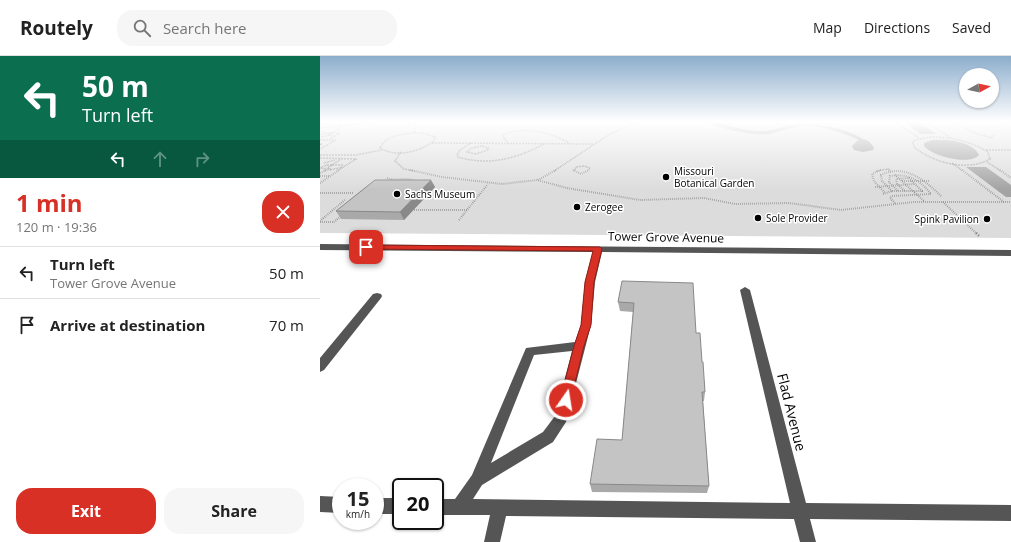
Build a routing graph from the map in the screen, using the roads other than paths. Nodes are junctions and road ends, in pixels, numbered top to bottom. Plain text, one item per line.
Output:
1 (320, 247) edge
2 (598, 249) junction
3 (1011, 253) edge
4 (745, 290) dead end
5 (377, 296) dead end
6 (579, 346) junction
7 (320, 367) edge
8 (477, 480) junction
9 (320, 504) edge
10 (332, 505) edge
11 (444, 507) edge
12 (458, 508) junction
13 (500, 509) junction
14 (801, 511) junction
15 (1011, 513) edge
16 (492, 542) edge
17 (808, 542) edge

1 - 2 street, Tower Grove Avenue
2 - 3 street, Tower Grove Avenue
2 - 6 street
4 - 14 street, Flad Avenue
5 - 7 street
6 - 8 street
6 - 8 street
8 - 12 street
9 - 10 street
11 - 12 street
12 - 13 street
13 - 14 street
13 - 16 street
14 - 15 street
14 - 17 street, Flad Avenue

